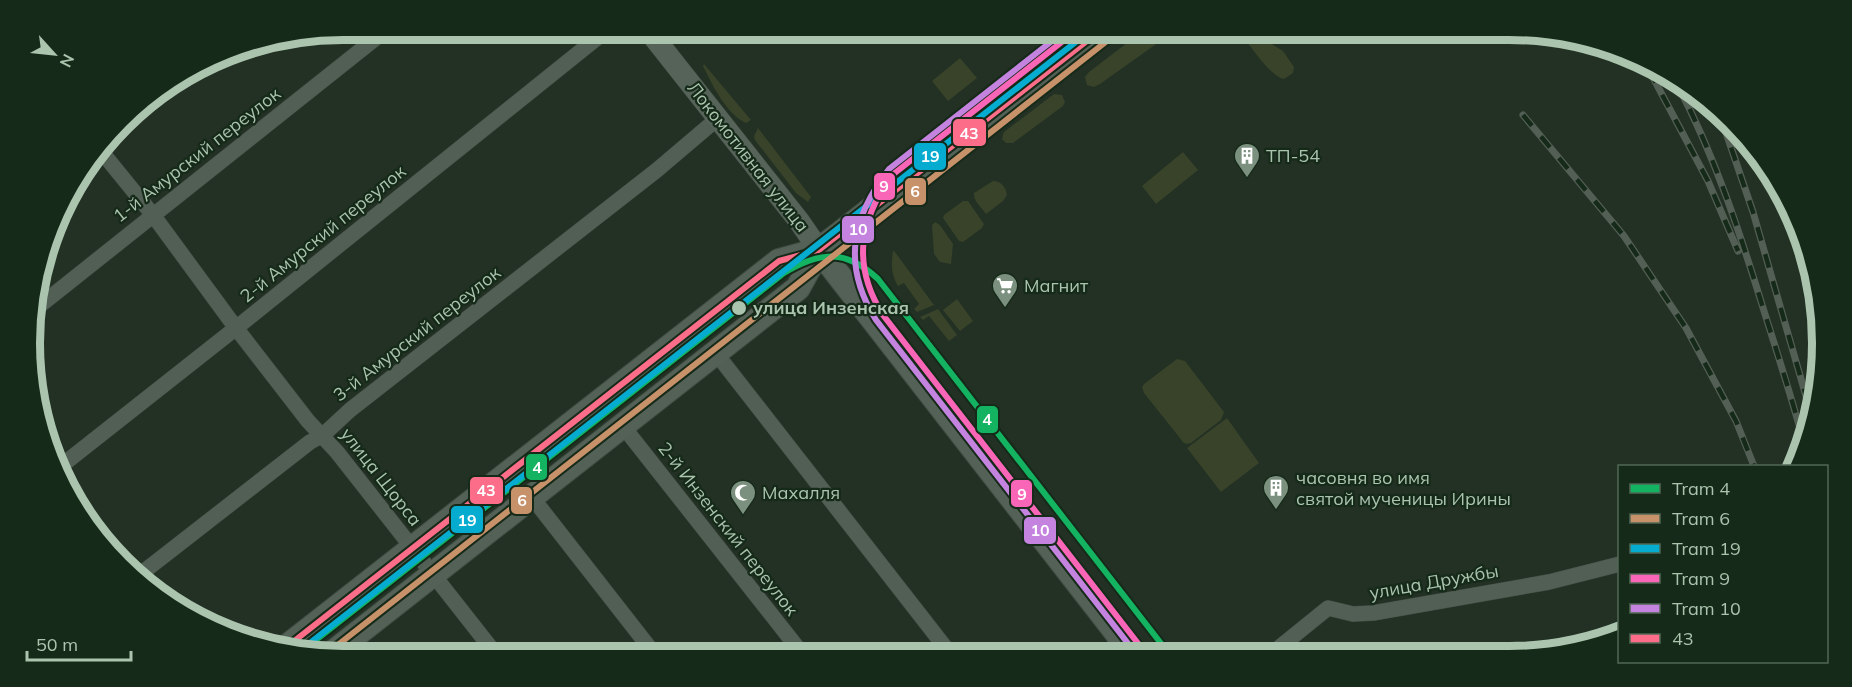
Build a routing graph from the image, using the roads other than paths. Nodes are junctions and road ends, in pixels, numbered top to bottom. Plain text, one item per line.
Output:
1 (373, 40) edge
2 (595, 40) edge
3 (656, 40) edge
4 (1088, 40) edge
5 (717, 119) junction
6 (105, 156) edge
7 (153, 215) junction
8 (819, 250) junction
9 (43, 303) edge
10 (236, 328) junction
11 (715, 352) junction
12 (622, 425) junction
13 (323, 435) junction
14 (65, 462) edge
15 (531, 496) junction
16 (413, 548) junction
17 (1618, 565) edge
18 (144, 571) edge
19 (433, 573) junction
20 (293, 642) edge
21 (341, 646) edge
22 (489, 646) edge
23 (648, 646) edge
24 (796, 646) edge
25 (944, 646) edge
26 (1127, 646) edge
27 (1281, 646) edge

1 - 7 street, 1-й Амурский переулок
2 - 10 street, 2-й Амурский переулок
3 - 5 main road, Локомотивная улица
4 - 8 main road
5 - 8 main road, Локомотивная улица
5 - 13 street, 3-й Амурский переулок
6 - 7 street, улица Щорса
7 - 9 street, 1-й Амурский переулок
7 - 10 street, улица Щорса
8 - 11 main road
8 - 16 main road
8 - 26 main road, Локомотивная улица
10 - 13 street, улица Щорса
10 - 14 street, 2-й Амурский переулок
11 - 12 main road
11 - 25 street
12 - 15 main road
12 - 24 street, 2-й Инзенский переулок
13 - 16 street, улица Щорса
13 - 18 street, 3-й Амурский переулок
15 - 19 main road
15 - 23 street
16 - 19 street, улица Щорса
16 - 20 main road
17 - 27 street, улица Дружбы
19 - 21 main road
19 - 22 street, улица Щорса

